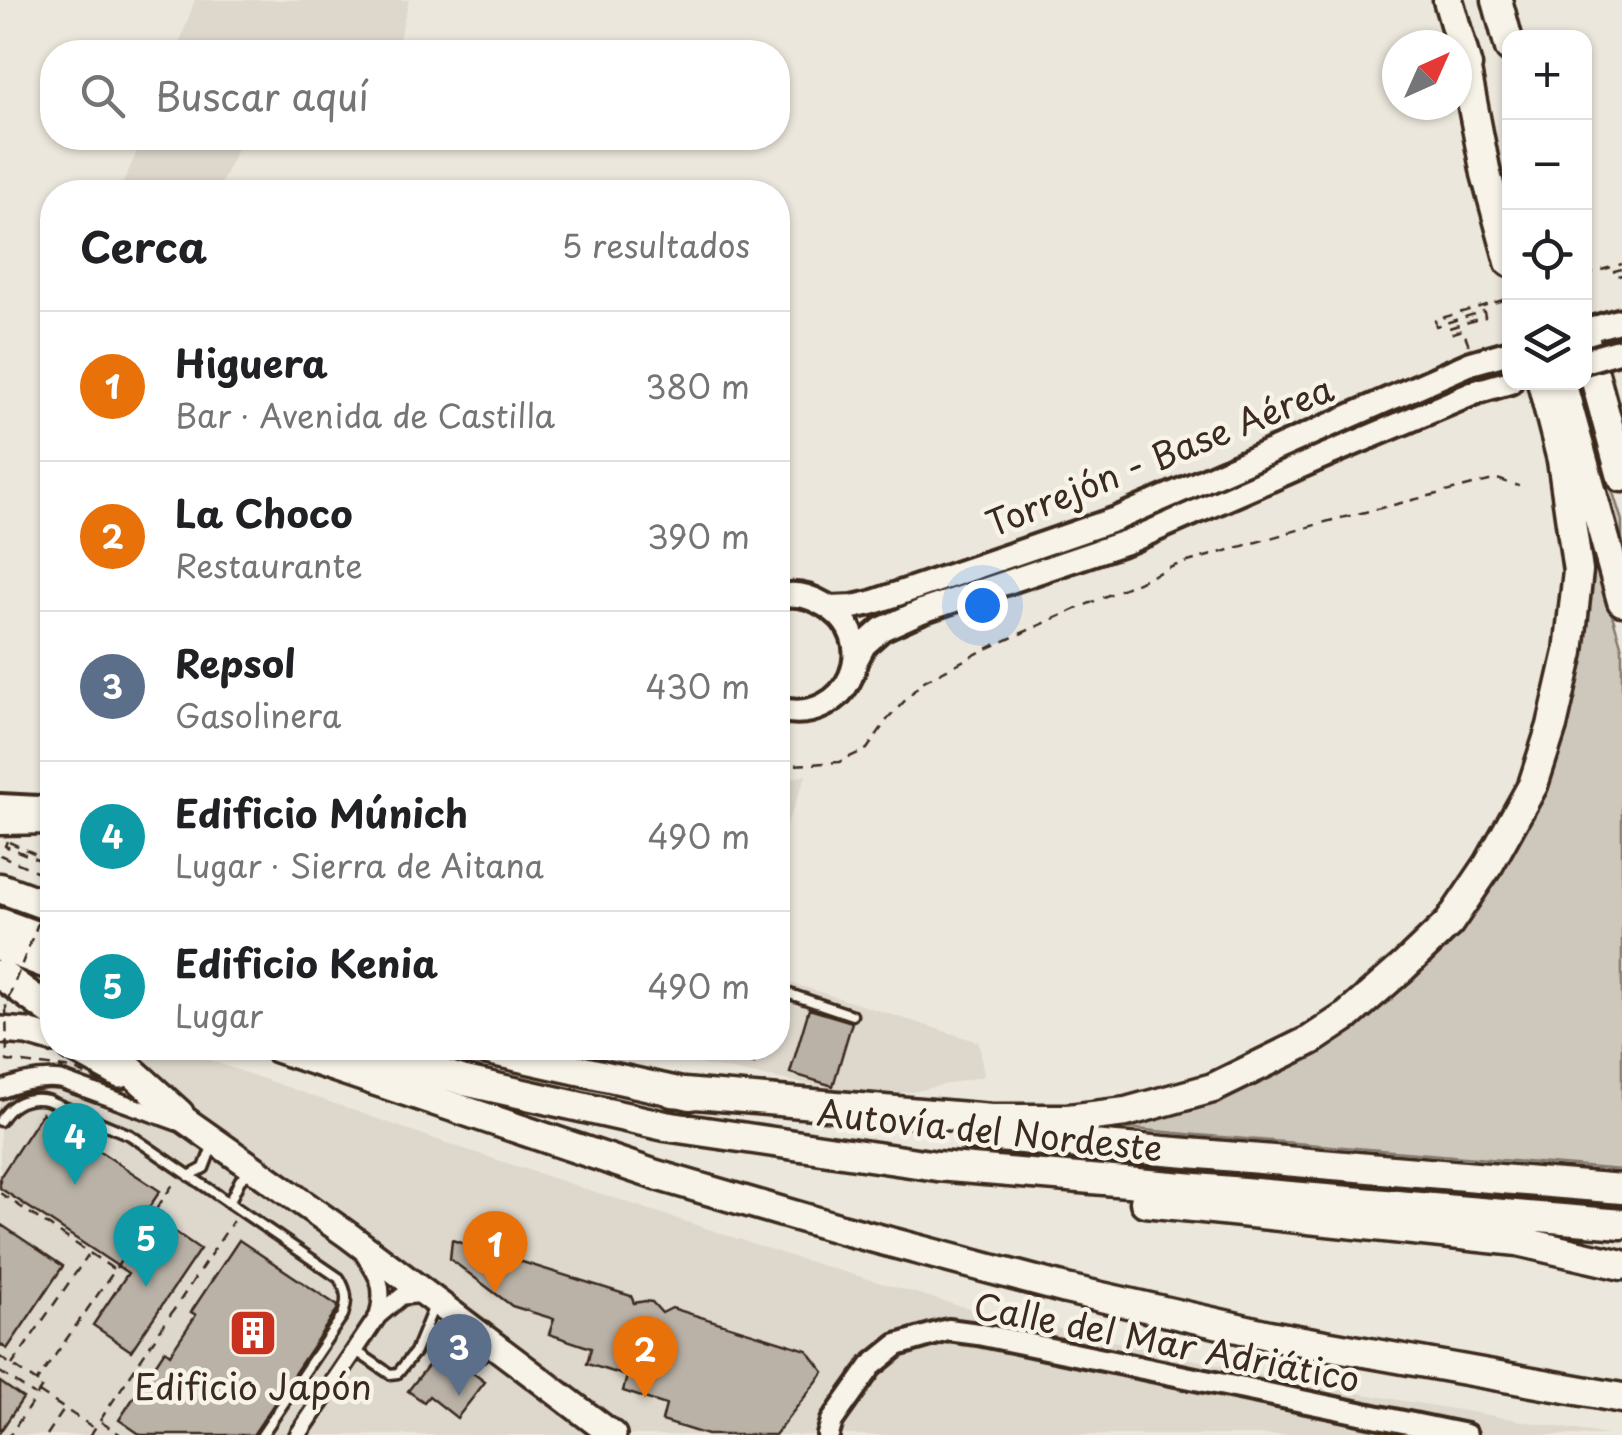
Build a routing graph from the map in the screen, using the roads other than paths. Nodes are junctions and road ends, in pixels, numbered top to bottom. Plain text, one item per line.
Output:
1 (1448, 0) edge
2 (1498, 0) edge
3 (1456, 30) edge
4 (1506, 30) edge
5 (1472, 80) edge
6 (1472, 102) edge
7 (1502, 172) edge
8 (1502, 233) edge
9 (1622, 320) edge
10 (1592, 331) edge
11 (1622, 350) edge
12 (1502, 354) edge
13 (1592, 359) edge
14 (1592, 364) edge
15 (1502, 384) edge
16 (1544, 390) edge
17 (1564, 390) edge
18 (1622, 477) edge
19 (790, 595) edge
20 (1622, 601) edge
21 (830, 608) junction
22 (855, 662) junction
23 (790, 712) edge
24 (0, 806) edge
25 (40, 808) edge
26 (40, 819) edge
27 (0, 820) edge
28 (0, 888) edge
29 (40, 903) edge
30 (0, 923) edge
31 (40, 938) edge
32 (0, 946) edge
33 (40, 961) edge
34 (0, 974) edge
35 (790, 994) edge
36 (40, 1003) edge
37 (852, 1015) dead end
38 (0, 1030) edge
39 (40, 1036) edge
40 (93, 1060) edge
41 (116, 1060) edge
42 (314, 1060) edge
43 (399, 1060) edge
44 (532, 1060) edge
45 (0, 1090) edge
46 (672, 1092) junction
47 (0, 1120) edge
48 (198, 1127) junction
49 (936, 1166) junction
50 (258, 1169) junction
51 (185, 1174) junction
52 (1622, 1189) edge
53 (229, 1202) junction
54 (1622, 1224) edge
55 (348, 1235) junction
56 (1622, 1266) edge
57 (431, 1298) junction
58 (378, 1316) junction
59 (426, 1330) junction
60 (495, 1346) junction
61 (354, 1350) junction
62 (1622, 1398) edge
63 (1350, 1412) junction
64 (830, 1428) edge
65 (262, 1435) edge
66 (298, 1435) edge
67 (613, 1435) edge
68 (629, 1435) edge
69 (814, 1435) edge
70 (1381, 1435) edge
71 (1466, 1435) edge

1 - 3 highway
2 - 4 highway
5 - 7 highway
6 - 8 highway
9 - 10 main road
11 - 13 main road, bridge
12 - 21 main road, Torrejón - Base Aérea
14 - 18 highway
15 - 22 main road, Torrejón - Base Aérea
16 - 46 highway
17 - 20 highway
19 - 21 main road
21 - 22 main road
22 - 23 main road, Torrejón - Base Aérea
24 - 25 main road
26 - 27 highway
28 - 29 highway
30 - 31 highway
32 - 33 highway
34 - 36 highway
35 - 37 lane
38 - 39 main road
40 - 48 main road
41 - 48 highway
42 - 62 highway
43 - 49 highway, Autovía del Nordeste
44 - 46 highway, Autovía del Nordeste
45 - 48 street
46 - 52 highway, Autovía del Nordeste
47 - 51 lane
48 - 50 main road
48 - 51 lane
49 - 54 highway, Autovía del Nordeste
49 - 56 highway
50 - 53 lane
50 - 55 main road
51 - 53 lane
53 - 65 lane
55 - 57 main road
55 - 58 street
57 - 58 street
57 - 59 lane
57 - 60 main road
57 - 68 street
58 - 61 street
59 - 60 lane
59 - 61 lane
60 - 67 main road
61 - 66 street
63 - 64 street, Calle del Mar Adriático
63 - 70 street
63 - 71 street, Calle del Mar Adriático
64 - 69 street, Calle del Mar Adriático

